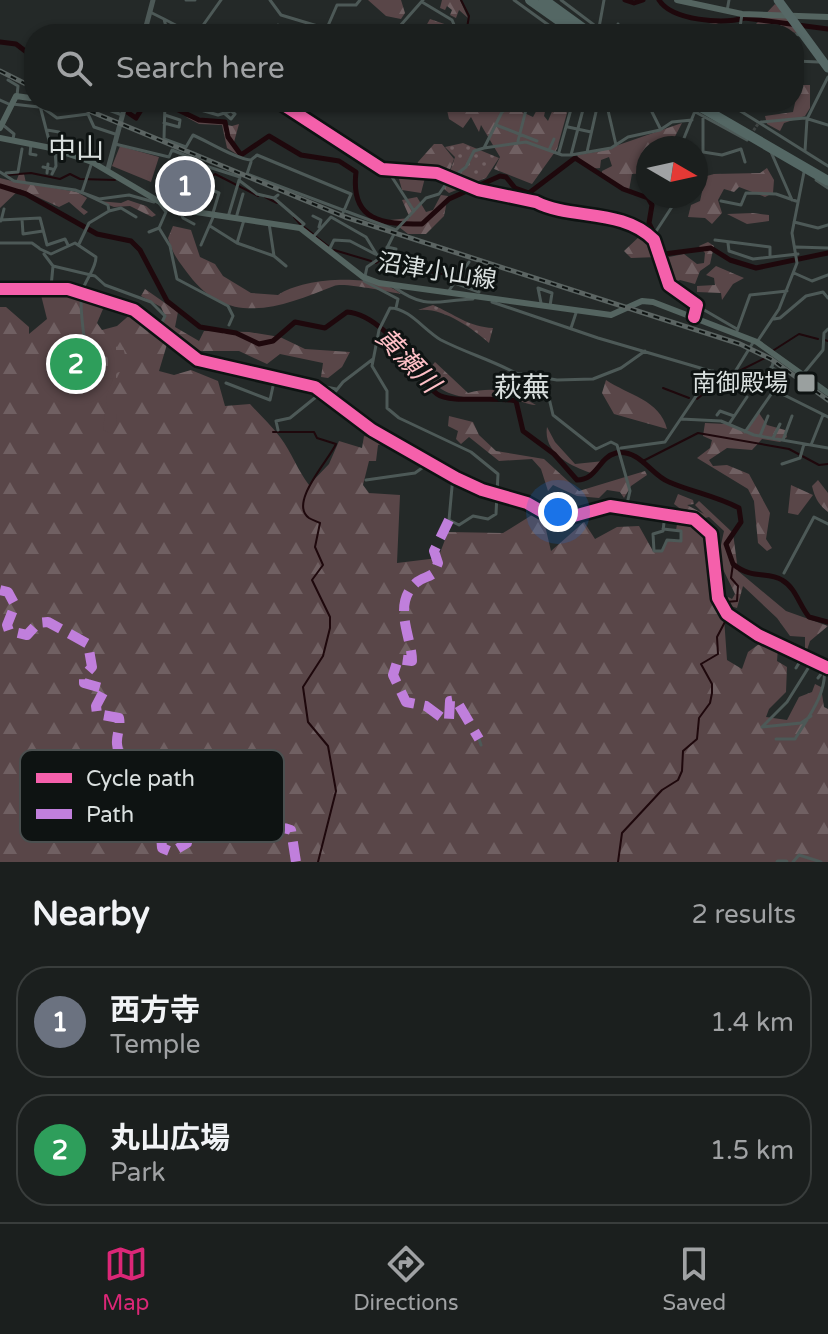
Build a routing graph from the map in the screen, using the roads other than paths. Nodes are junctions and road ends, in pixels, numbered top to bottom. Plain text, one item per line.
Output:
1 (153, 0) edge
2 (186, 0) edge
3 (195, 0) edge
4 (221, 0) edge
5 (270, 0) edge
6 (360, 0) edge
7 (514, 0) edge
8 (532, 0) edge
9 (546, 0) edge
10 (561, 0) edge
11 (604, 0) edge
12 (677, 0) edge
13 (729, 0) edge
14 (780, 0) edge
15 (422, 1) edge
16 (566, 5) edge
17 (727, 11) junction
18 (150, 12) junction
19 (742, 16) junction
20 (828, 17) edge
21 (794, 18) junction
22 (164, 19) junction
23 (294, 20) junction
24 (147, 24) edge
25 (165, 24) edge
26 (174, 24) edge
27 (206, 24) edge
28 (293, 24) edge
29 (310, 24) edge
30 (329, 24) edge
31 (402, 24) edge
32 (454, 24) edge
33 (548, 24) edge
34 (565, 24) edge
35 (582, 24) edge
36 (586, 24) edge
37 (597, 24) edge
38 (740, 24) edge
39 (798, 24) edge
40 (804, 32) edge
41 (806, 35) joint
42 (804, 62) edge
43 (826, 63) edge
44 (828, 77) edge
45 (8, 80) dead end
46 (17, 96) junction
47 (24, 97) edge
48 (7, 103) edge
49 (0, 106) edge
50 (21, 107) junction
51 (24, 107) edge
52 (41, 112) edge
53 (49, 112) edge
54 (123, 112) edge
55 (215, 112) edge
56 (289, 112) edge
57 (502, 112) edge
58 (525, 112) edge
59 (571, 112) edge
60 (582, 112) edge
61 (596, 112) edge
62 (608, 112) edge
63 (652, 112) edge
64 (695, 112) edge
65 (701, 112) edge
66 (707, 112) edge
67 (709, 112) edge
68 (743, 112) edge
69 (224, 113) dead end
70 (22, 114) dead end
71 (165, 115) joint
72 (704, 116) junction
73 (807, 119) junction
74 (692, 120) junction
75 (760, 122) junction
76 (164, 123) junction
77 (1, 125) edge
78 (496, 125) junction
79 (828, 125) edge
80 (567, 127) junction
81 (578, 129) junction
82 (45, 130) junction
83 (660, 130) junction
84 (59, 132) dead end
85 (591, 132) junction
86 (540, 133) dead end
87 (117, 134) junction
88 (519, 134) junction
89 (685, 136) edge
90 (0, 138) edge
91 (554, 139) dead end
92 (13, 140) junction
93 (518, 143) junction
94 (536, 143) junction
95 (31, 144) junction
96 (115, 144) junction
97 (616, 145) junction
98 (484, 148) junction
99 (22, 149) dead end
100 (53, 149) junction
101 (549, 150) junction
102 (770, 151) junction
103 (805, 151) junction
104 (587, 152) junction
105 (559, 154) junction
106 (36, 155) dead end
107 (571, 155) junction
108 (828, 158) edge
109 (818, 159) junction
110 (251, 160) junction
111 (92, 162) junction
112 (745, 162) dead end
113 (195, 163) junction
114 (828, 166) edge
115 (108, 169) junction
116 (388, 171) junction
117 (804, 172) junction
118 (58, 173) dead end
119 (5, 174) edge
120 (828, 174) edge
121 (452, 178) junction
122 (828, 181) edge
123 (239, 183) junction
124 (198, 184) junction
125 (828, 188) edge
126 (83, 192) junction
127 (243, 194) dead end
128 (197, 195) dead end
129 (794, 200) junction
130 (721, 201) dead end
131 (158, 202) junction
132 (671, 208) edge
133 (4, 209) dead end
134 (180, 210) junction
135 (109, 211) junction
136 (415, 212) junction
137 (343, 213) junction
138 (213, 215) junction
139 (313, 216) dead end
140 (136, 217) dead end
141 (236, 218) junction
142 (22, 219) junction
143 (1, 220) edge
144 (149, 222) dead end
145 (794, 222) junction
146 (269, 223) junction
147 (194, 224) dead end
148 (828, 225) edge
149 (210, 226) junction
150 (319, 227) junction
151 (300, 228) junction
152 (157, 229) junction
153 (397, 229) junction
154 (43, 231) junction
155 (149, 232) dead end
156 (314, 237) junction
157 (652, 237) junction
158 (715, 240) dead end
159 (0, 243) edge
160 (237, 243) junction
161 (728, 243) junction
162 (79, 244) junction
163 (68, 245) junction
164 (201, 245) dead end
165 (387, 247) junction
166 (795, 247) junction
167 (828, 248) edge
168 (40, 249) junction
169 (330, 250) junction
170 (274, 256) junction
171 (770, 256) junction
172 (379, 257) junction
173 (798, 258) junction
174 (393, 261) dead end
175 (469, 262) dead end
176 (53, 266) junction
177 (286, 266) dead end
178 (794, 273) junction
179 (88, 275) junction
180 (827, 275) edge
181 (363, 277) junction
182 (455, 283) junction
183 (828, 283) edge
184 (390, 285) junction
185 (51, 287) junction
186 (0, 289) edge
187 (82, 291) junction
188 (787, 291) junction
189 (448, 292) junction
190 (479, 292) dead end
191 (828, 298) edge
192 (492, 300) junction
193 (541, 305) junction
194 (550, 306) junction
195 (698, 307) junction
196 (396, 308) junction
197 (577, 310) junction
198 (694, 317) junction
199 (774, 319) junction
200 (229, 325) dead end
201 (159, 328) junction
202 (571, 328) junction
203 (828, 329) edge
204 (737, 332) junction
205 (756, 342) junction
206 (645, 351) junction
207 (373, 359) junction
208 (713, 371) junction
209 (778, 371) dead end
210 (514, 373) junction
211 (103, 375) dead end
212 (803, 375) junction
213 (733, 376) junction
214 (275, 377) junction
215 (226, 383) dead end
216 (313, 386) junction
217 (766, 387) junction
218 (336, 389) junction
219 (774, 390) junction
220 (828, 393) edge
221 (316, 397) dead end
222 (331, 397) junction
223 (747, 397) dead end
224 (717, 415) dead end
225 (823, 415) junction
226 (734, 416) junction
227 (768, 416) dead end
228 (792, 416) dead end
229 (828, 417) edge
230 (681, 419) junction
231 (729, 424) junction
232 (780, 424) dead end
233 (278, 430) dead end
234 (745, 432) junction
235 (760, 436) junction
236 (773, 438) junction
237 (783, 440) junction
238 (804, 444) junction
239 (811, 445) junction
240 (828, 448) edge
241 (621, 449) junction
242 (429, 463) junction
243 (782, 464) dead end
244 (453, 476) junction
245 (366, 480) dead end
246 (498, 496) junction
247 (626, 508) junction
248 (665, 514) junction
249 (828, 524) edge
250 (663, 529) junction
251 (784, 573) dead end
252 (799, 656) junction
253 (791, 661) dead end
254 (812, 662) junction
255 (796, 668) dead end
256 (826, 668) edge
257 (818, 678) dead end
258 (811, 716) junction
259 (479, 739) dead end
260 (776, 739) dead end
261 (481, 745) dead end
262 (778, 862) edge
263 (786, 862) edge
264 (793, 862) edge
265 (821, 862) edge

1 - 18 street
2 - 3 street
4 - 27 street
5 - 23 street
6 - 30 street
7 - 33 street
8 - 34 highway
9 - 35 highway
10 - 16 street
11 - 37 street
12 - 17 main road
13 - 17 street
14 - 21 highway
15 - 31 street
15 - 32 street
16 - 36 street
17 - 19 main road
18 - 22 street
18 - 24 street
19 - 21 main road
19 - 38 street
20 - 21 main road
21 - 39 highway
22 - 25 street
22 - 26 street
23 - 28 street
23 - 29 street
40 - 41 highway
41 - 43 highway
42 - 43 street
44 - 73 street
45 - 46 street
46 - 47 main road
46 - 48 main road
48 - 49 street
48 - 50 street
48 - 77 main road
50 - 51 street
50 - 70 street
52 - 82 street
53 - 87 street
54 - 87 street
55 - 69 street
56 - 116 street
57 - 78 street
58 - 88 street
59 - 80 street
60 - 81 street
61 - 85 street
62 - 97 street
63 - 83 street
64 - 74 street
65 - 72 street
66 - 122 highway
67 - 120 highway
68 - 75 street
71 - 76 street
71 - 76 street
72 - 102 street
72 - 112 street
73 - 75 street
73 - 79 street
73 - 103 street
74 - 83 street
74 - 89 street
75 - 103 street
76 - 110 street
77 - 92 street
78 - 88 street
78 - 98 street
80 - 81 street
80 - 105 street
81 - 85 street
81 - 107 street
82 - 84 street
82 - 100 street
83 - 97 street
85 - 104 street
86 - 94 street
87 - 96 street
88 - 93 street
88 - 94 street
90 - 92 main road, 沼津小山線
91 - 101 street
92 - 95 main road, 沼津小山線
93 - 94 street
93 - 98 street
94 - 101 street
95 - 100 main road, 沼津小山線
95 - 106 street
96 - 113 street
96 - 115 street
97 - 104 street
98 - 121 street
99 - 119 street
100 - 111 main road, 沼津小山線
100 - 118 street
101 - 105 street
102 - 117 street
102 - 129 street
103 - 109 street
104 - 107 street
105 - 107 street
108 - 109 street
109 - 114 street
110 - 137 street
110 - 137 street
111 - 115 main road, 沼津小山線
111 - 126 street
113 - 123 street
113 - 124 street
115 - 131 main road, 沼津小山線
116 - 121 street
116 - 136 street
117 - 125 street
117 - 129 street
119 - 126 street
121 - 136 street
121 - 157 street
123 - 141 street
123 - 151 street
124 - 128 street
124 - 138 street
126 - 131 street
126 - 135 street
127 - 141 street
129 - 130 street
129 - 145 street
131 - 134 main road, 沼津小山線
131 - 152 street
132 - 157 street
133 - 143 street
134 - 138 main road, 沼津小山線
134 - 147 street
135 - 140 street
135 - 162 street
136 - 153 street
137 - 153 street
138 - 141 main road, 沼津小山線
138 - 149 street
139 - 150 street
141 - 146 main road, 沼津小山線
141 - 160 street
142 - 143 street
142 - 154 street
142 - 154 street
144 - 152 street
145 - 148 street
145 - 166 street
146 - 151 main road, 沼津小山線
146 - 170 street
149 - 160 street
149 - 164 street
150 - 156 street
150 - 172 street
151 - 156 main road, 沼津小山線
152 - 155 street
152 - 200 street
153 - 165 street
154 - 163 street
156 - 169 main road, 沼津小山線
157 - 195 street
158 - 161 street
159 - 168 street
160 - 170 street
161 - 171 street
161 - 171 street
162 - 163 street
162 - 179 street
163 - 168 street
165 - 172 street
165 - 174 street
166 - 167 street
166 - 173 street
168 - 176 street
169 - 172 street
169 - 181 main road, 沼津小山線
170 - 177 street
171 - 173 street
172 - 181 street
173 - 178 street
175 - 182 street
176 - 179 street
176 - 185 street
178 - 180 street
178 - 188 street
179 - 187 street
179 - 201 street
180 - 183 street
181 - 184 main road, 沼津小山線
181 - 196 street
182 - 189 street
182 - 190 street
184 - 189 main road, 沼津小山線
184 - 192 street
185 - 186 street
185 - 187 street
187 - 201 street
187 - 211 street
188 - 199 street
188 - 204 street
189 - 192 main road, 沼津小山線
191 - 199 street
192 - 193 main road, 沼津小山線
192 - 202 street
193 - 194 main road, 沼津小山線
193 - 194 street
194 - 197 main road, 沼津小山線
195 - 198 street
195 - 204 street
196 - 207 street
196 - 210 street
197 - 198 main road, 沼津小山線
197 - 202 street
198 - 204 main road, 沼津小山線
199 - 205 street
201 - 214 street
202 - 206 street
203 - 212 street
204 - 205 main road, 沼津小山線
205 - 212 main road, 沼津小山線
205 - 213 street
206 - 208 street
206 - 210 street
207 - 218 street
207 - 246 street
208 - 213 street
208 - 230 street
209 - 217 street
210 - 241 street
212 - 220 main road, 沼津小山線
213 - 217 street
214 - 215 street
214 - 216 street
216 - 218 street
216 - 222 street
217 - 219 street
218 - 222 street
219 - 225 street
219 - 234 street
221 - 233 street
222 - 242 street
223 - 226 street
224 - 226 street
225 - 229 street
225 - 239 street
226 - 231 street
227 - 235 street
228 - 237 street
230 - 231 street
230 - 241 street
231 - 234 street
232 - 236 street
234 - 235 street
235 - 236 street
236 - 237 street
237 - 238 street
238 - 239 street
238 - 243 street
239 - 240 street
241 - 247 street
242 - 244 street
242 - 245 street
244 - 246 street
244 - 246 street
246 - 247 street
247 - 248 street
248 - 250 street
248 - 252 street
249 - 251 street
250 - 250 street
252 - 253 street
252 - 254 street
252 - 255 street
254 - 256 street
254 - 258 street
256 - 257 street
256 - 258 street
258 - 260 street
259 - 261 street
262 - 263 street
264 - 265 street

